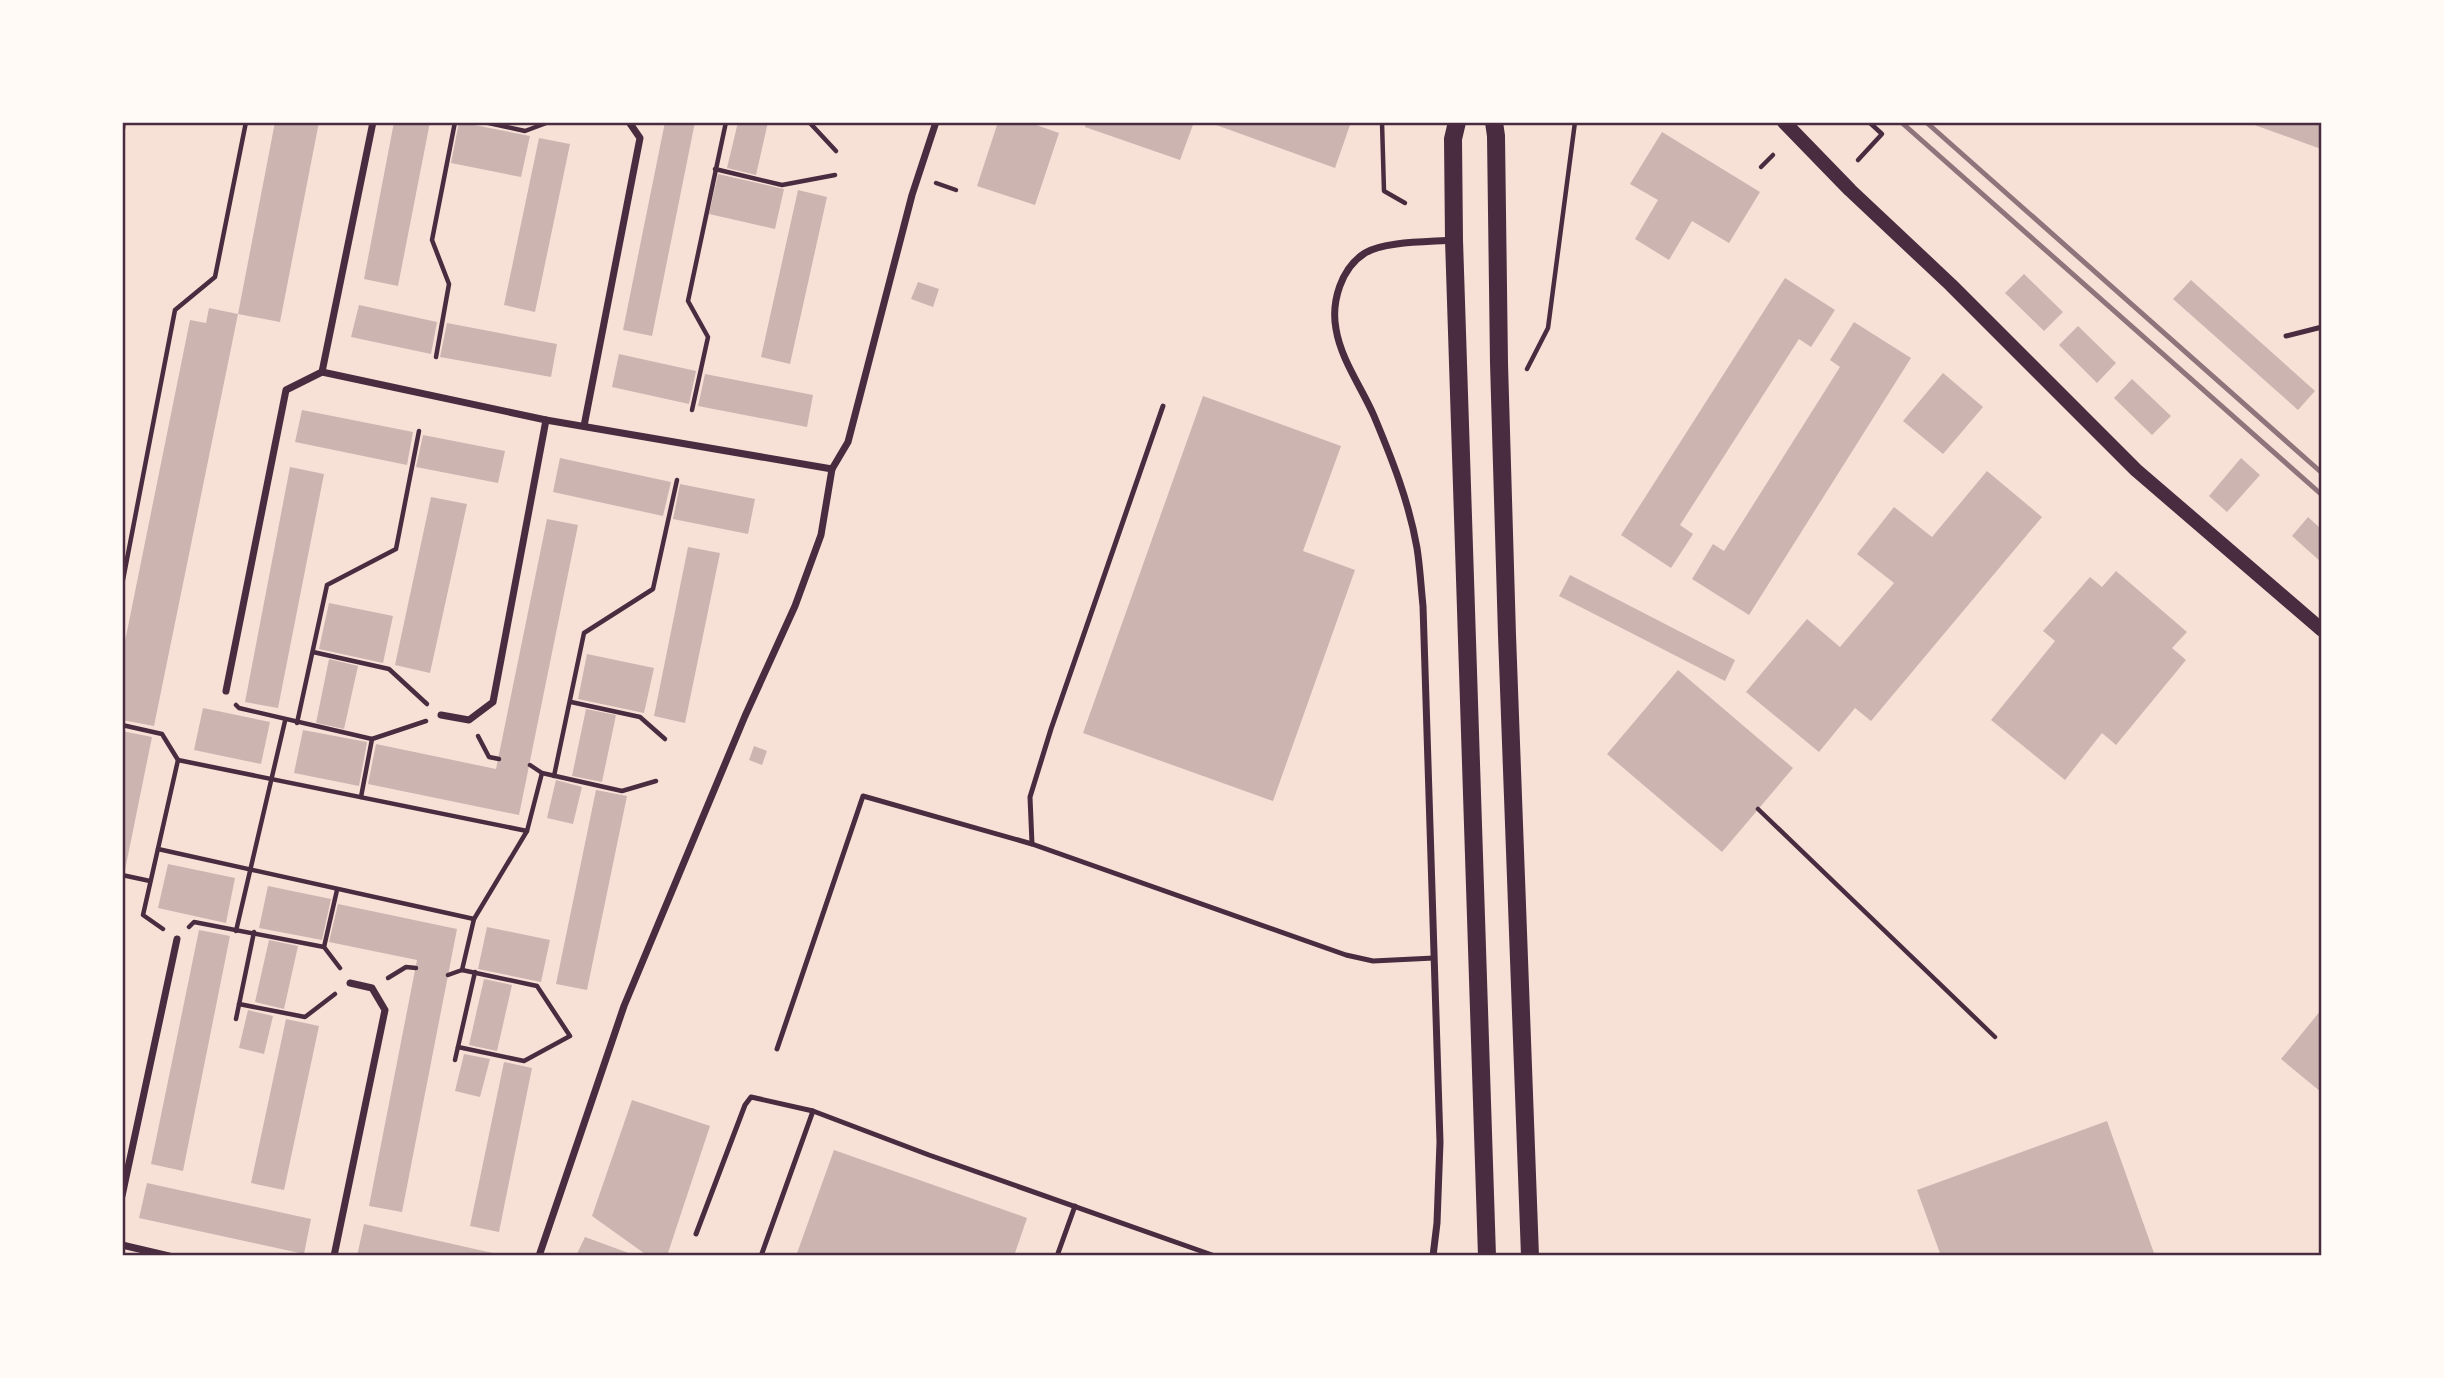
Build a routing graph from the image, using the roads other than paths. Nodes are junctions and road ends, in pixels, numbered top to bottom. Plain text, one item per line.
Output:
1 (373, 122) edge
2 (629, 122) edge
3 (936, 122) edge
4 (1457, 122) edge
5 (1494, 122) edge
6 (1784, 122) edge
7 (1454, 240) junction
8 (2322, 327) edge
9 (2286, 336) dead end
10 (322, 372) junction
11 (1163, 406) dead end
12 (546, 420) junction
13 (583, 426) junction
14 (832, 469) junction
15 (2322, 630) edge
16 (226, 691) road end
17 (441, 715) road end
18 (1032, 844) junction
19 (177, 939) road end
20 (1434, 958) junction
21 (350, 983) road end
22 (777, 1049) dead end
23 (813, 1111) junction
24 (122, 1196) edge
25 (1075, 1206) junction
26 (696, 1234) dead end
27 (122, 1245) edge
28 (169, 1255) edge
29 (334, 1255) edge
30 (539, 1255) edge
31 (761, 1255) edge
32 (1057, 1255) edge
33 (1215, 1255) edge
34 (1433, 1255) edge
35 (1487, 1255) edge
36 (1530, 1255) edge

1 - 10 street
2 - 13 street
3 - 14 street
4 - 7 main road
5 - 36 main road
6 - 15 main road
7 - 20 street
7 - 35 main road
8 - 9 lane
10 - 12 street
10 - 16 street
11 - 18 lane
12 - 13 street
12 - 17 street
13 - 14 street
14 - 30 street
18 - 20 lane
18 - 22 lane
19 - 24 street
20 - 34 street
21 - 29 street
23 - 25 lane
23 - 26 lane
23 - 31 lane
25 - 32 lane
25 - 33 lane
27 - 28 street

